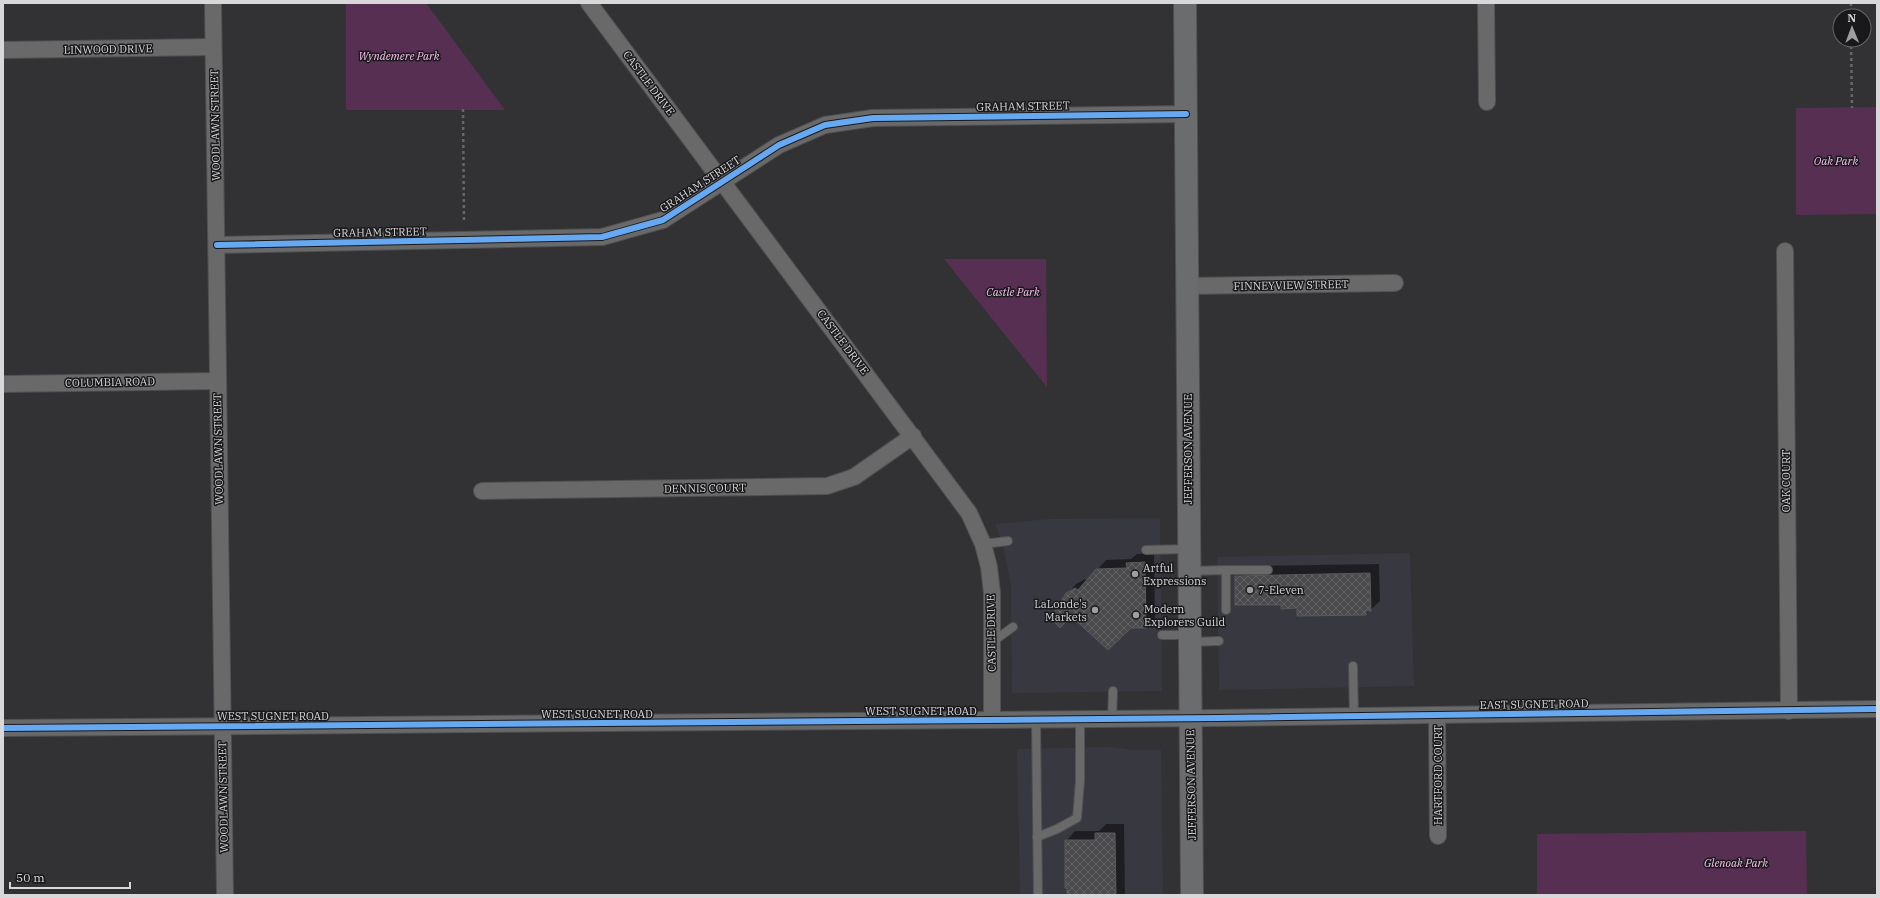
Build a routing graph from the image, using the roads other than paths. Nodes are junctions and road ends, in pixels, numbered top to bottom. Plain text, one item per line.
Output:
1 (213, 3) edge
2 (589, 3) edge
3 (1185, 3) edge
4 (1486, 3) edge
5 (213, 47) junction
6 (3, 50) edge
7 (1487, 102) dead end
8 (1186, 114) junction
9 (722, 181) junction
10 (217, 245) junction
11 (1785, 251) dead end
12 (1395, 283) dead end
13 (1187, 286) junction
14 (217, 381) junction
15 (3, 384) edge
16 (913, 436) junction
17 (482, 491) dead end
18 (1008, 541) dead end
19 (983, 544) junction
20 (1189, 549) junction
21 (1146, 550) dead end
22 (1226, 570) junction
23 (1268, 570) dead end
24 (1189, 571) junction
25 (1226, 610) dead end
26 (1013, 627) dead end
27 (1162, 635) dead end
28 (1190, 638) junction
29 (1218, 641) dead end
30 (992, 642) junction
31 (1353, 666) dead end
32 (1113, 691) dead end
33 (1877, 710) edge
34 (1788, 711) junction
35 (1437, 715) junction
36 (1354, 717) junction
37 (1112, 719) junction
38 (1190, 719) junction
39 (992, 720) junction
40 (1036, 720) junction
41 (1080, 720) junction
42 (223, 727) junction
43 (3, 728) edge
44 (1438, 836) dead end
45 (1037, 837) junction
46 (224, 895) edge
47 (1038, 895) edge
48 (1192, 895) edge

1 - 5 street, WOODLAWN STREET
2 - 9 street, CASTLE DRIVE
3 - 8 street, JEFFERSON AVENUE
4 - 7 street
5 - 6 street, LINWOOD DRIVE
5 - 10 street, WOODLAWN STREET
8 - 9 street, GRAHAM STREET
8 - 13 street, JEFFERSON AVENUE
9 - 10 street, GRAHAM STREET
9 - 16 street, CASTLE DRIVE
10 - 14 street, WOODLAWN STREET
11 - 34 street, OAK COURT
12 - 13 street, FINNEYVIEW STREET
13 - 20 street, JEFFERSON AVENUE
14 - 15 street, COLUMBIA ROAD
14 - 42 street, WOODLAWN STREET
16 - 17 street, DENNIS COURT
16 - 19 street, CASTLE DRIVE
18 - 19 lane
19 - 30 street, CASTLE DRIVE
20 - 21 lane
20 - 24 street, JEFFERSON AVENUE
22 - 23 lane
22 - 24 lane
22 - 25 lane
24 - 28 street, JEFFERSON AVENUE
26 - 30 lane
27 - 28 lane
28 - 29 lane
28 - 38 street, JEFFERSON AVENUE
30 - 39 street, CASTLE DRIVE
31 - 36 lane
32 - 37 lane
33 - 34 street, EAST SUGNET ROAD
34 - 35 street, EAST SUGNET ROAD
35 - 36 street, EAST SUGNET ROAD
35 - 44 street, HARTFORD COURT
36 - 38 street, EAST SUGNET ROAD
37 - 38 street, WEST SUGNET ROAD
37 - 41 street, WEST SUGNET ROAD
38 - 48 street, JEFFERSON AVENUE
39 - 40 street, WEST SUGNET ROAD
39 - 42 street, WEST SUGNET ROAD
40 - 41 street, WEST SUGNET ROAD
40 - 45 lane
41 - 45 lane
42 - 43 street, WEST SUGNET ROAD
42 - 46 street, WOODLAWN STREET
45 - 47 lane

